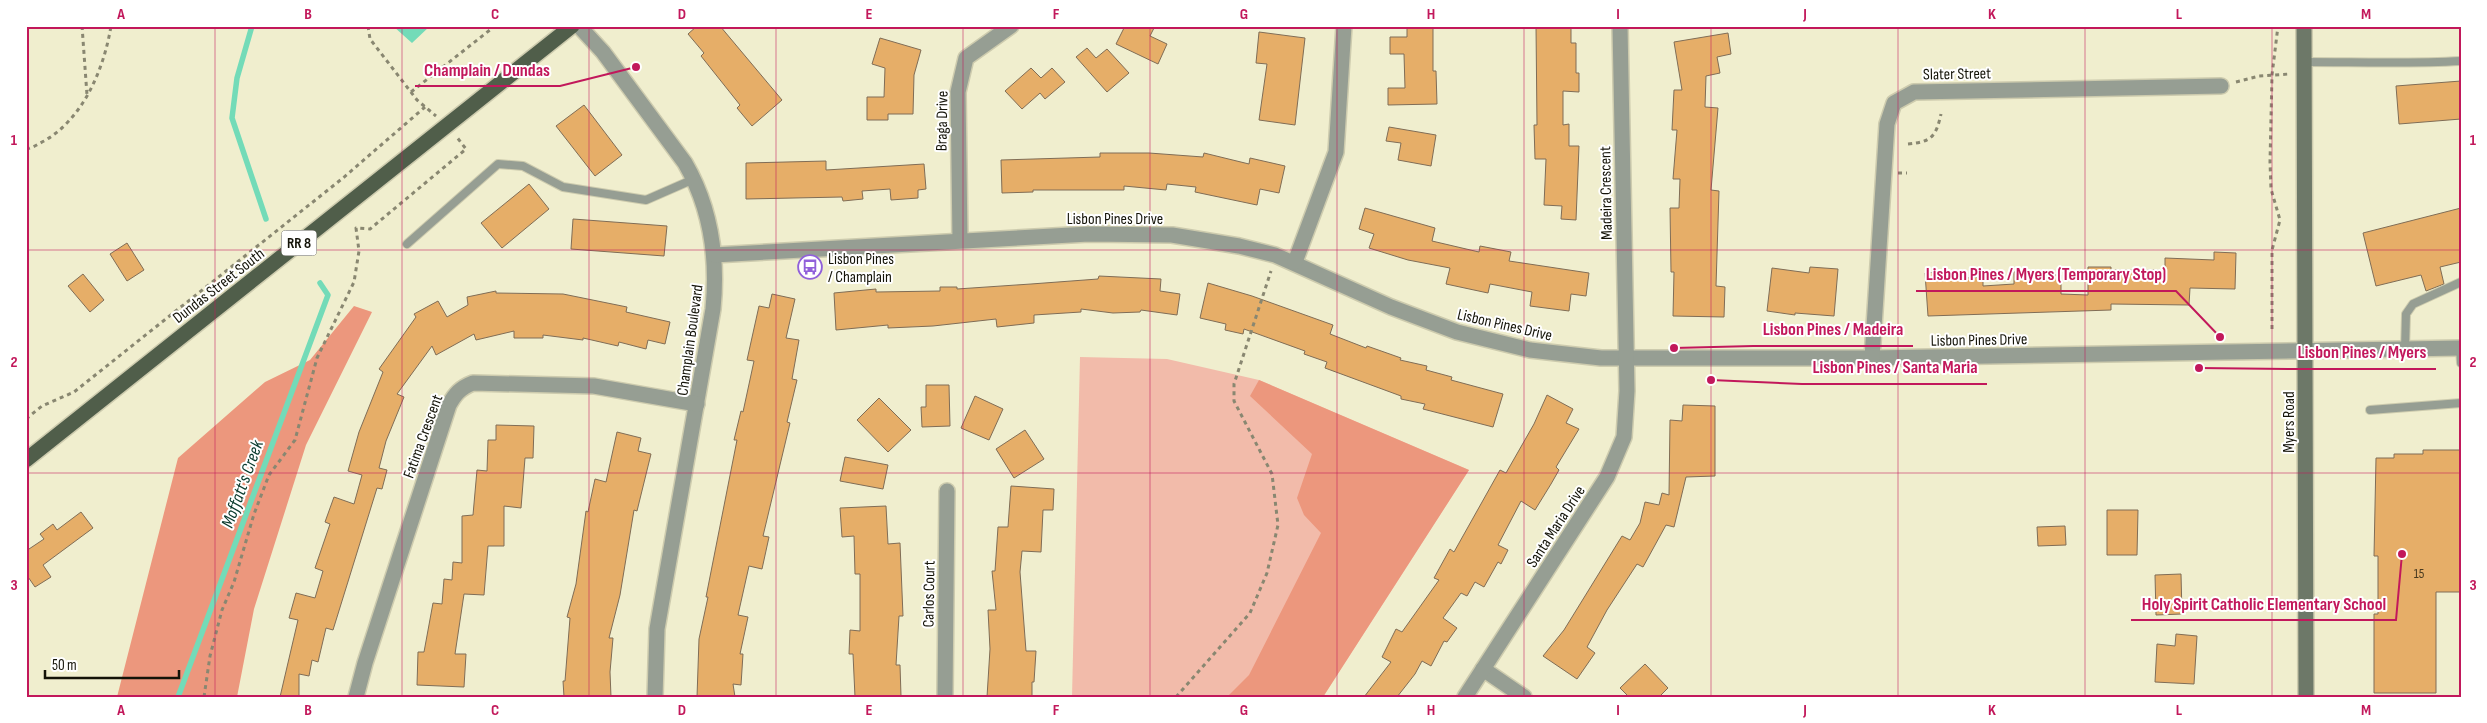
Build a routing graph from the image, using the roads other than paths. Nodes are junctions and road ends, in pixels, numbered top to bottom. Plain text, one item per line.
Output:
1 (572, 26) edge
2 (579, 26) edge
3 (1011, 26) edge
4 (1344, 26) edge
5 (1620, 26) edge
6 (2304, 26) edge
7 (2461, 62) edge
8 (2304, 68) junction
9 (2221, 86) road end
10 (694, 179) junction
11 (960, 240) junction
12 (406, 244) dead end
13 (714, 255) junction
14 (1296, 262) junction
15 (2461, 282) edge
16 (2406, 350) junction
17 (2305, 351) junction
18 (2460, 353) edge
19 (1872, 358) junction
20 (1624, 359) junction
21 (2461, 403) edge
22 (697, 404) junction
23 (2370, 410) dead end
24 (26, 460) edge
25 (947, 491) dead end
26 (1483, 669) junction
27 (356, 697) edge
28 (655, 697) edge
29 (944, 697) edge
30 (1465, 697) edge
31 (1524, 697) edge
32 (2306, 697) edge

1 - 24 main road, Dundas Street South / RR 8
2 - 10 street, Champlain Boulevard
3 - 11 street, Braga Drive
4 - 14 street
5 - 20 street, Madeira Crescent
6 - 8 main road, Myers Road
7 - 8 lane
8 - 17 main road, Myers Road
9 - 19 street, Slater Street
10 - 12 lane
10 - 13 street, Champlain Boulevard
11 - 13 street, Lisbon Pines Drive
11 - 14 street, Lisbon Pines Drive
13 - 22 street, Champlain Boulevard
14 - 20 street, Lisbon Pines Drive
15 - 16 lane
16 - 17 street, Lisbon Pines Drive
16 - 18 street, Lisbon Pines Drive
17 - 19 street, Lisbon Pines Drive
17 - 32 main road, Myers Road
19 - 20 street, Lisbon Pines Drive
20 - 26 street, Santa Maria Drive
21 - 23 lane
22 - 27 street, Fatima Crescent
22 - 28 street, Champlain Boulevard
25 - 29 street, Carlos Court
26 - 30 street, Santa Maria Drive
26 - 31 street

